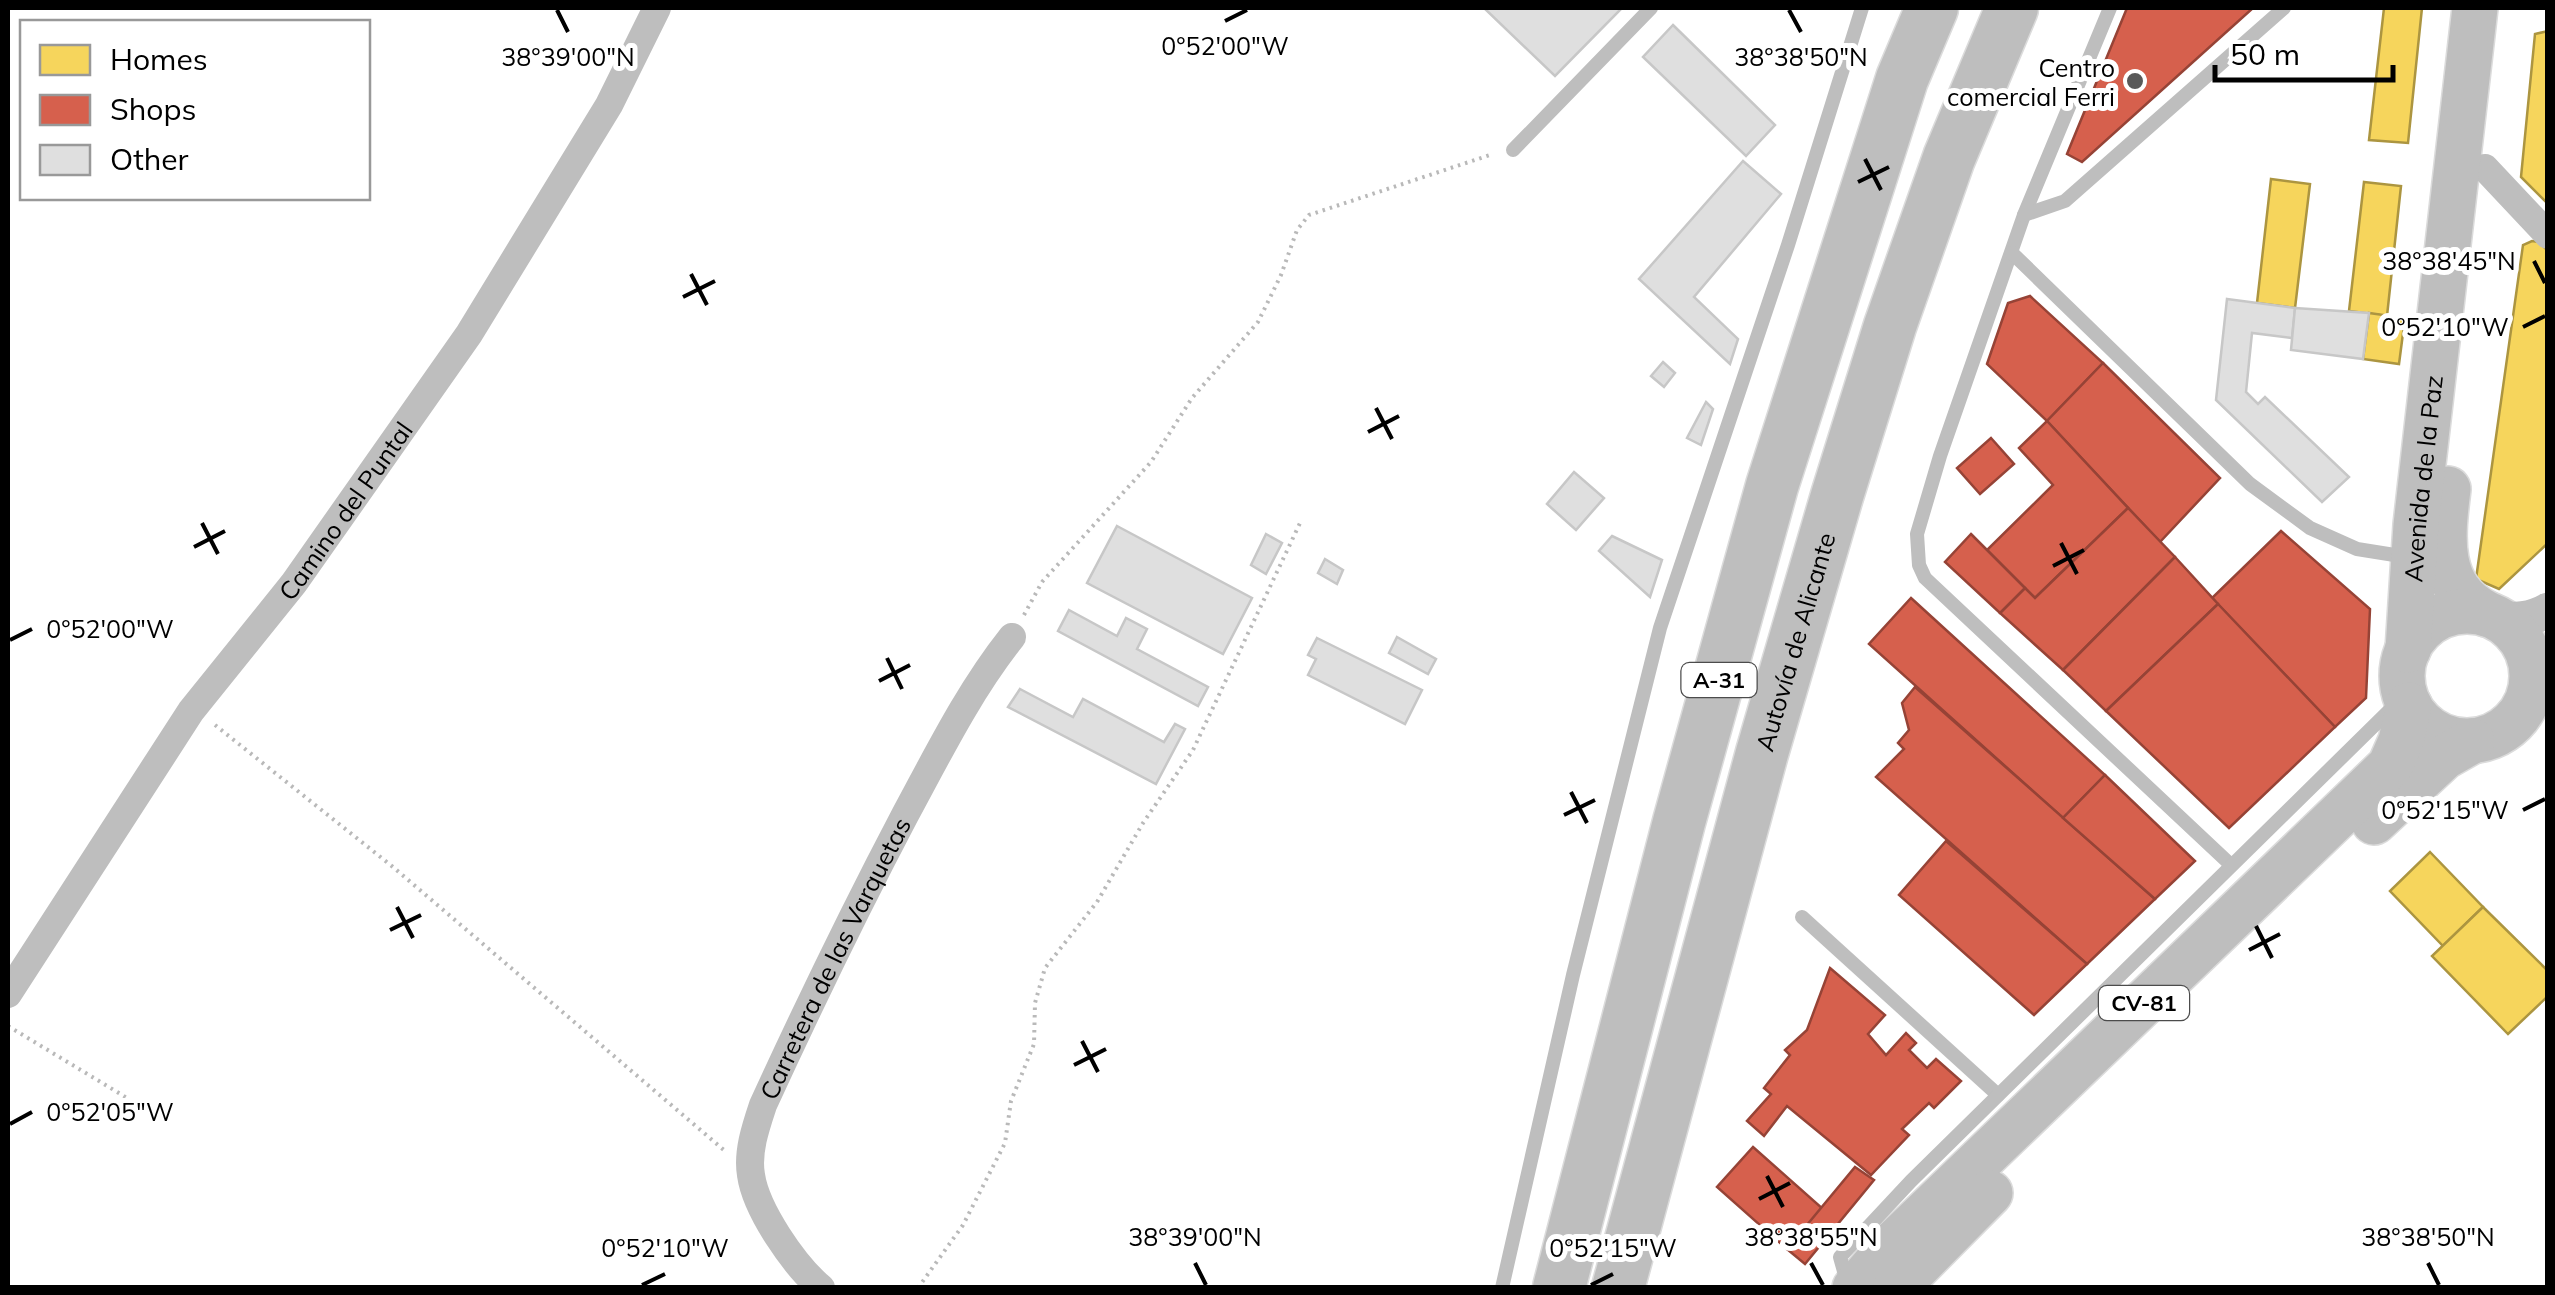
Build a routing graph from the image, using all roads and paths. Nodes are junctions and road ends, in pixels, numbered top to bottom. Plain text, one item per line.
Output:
1 (657, 8) edge
2 (1651, 8) edge
3 (1862, 8) edge
4 (1932, 8) edge
5 (2012, 8) edge
6 (2110, 8) edge
7 (2284, 8) edge
8 (2475, 8) edge
9 (2503, 8) edge
10 (1512, 150) joint
11 (2485, 168) junction
12 (2024, 215) junction
13 (2548, 235) edge
14 (2012, 253) junction
15 (1301, 521) dead end
16 (2412, 558) junction
17 (2548, 610) edge
18 (2491, 617) junction
19 (1012, 637) joint
20 (2408, 650) junction
21 (2540, 668) edge
22 (2407, 700) junction
23 (191, 711) junction
24 (2472, 741) junction
25 (2230, 865) junction
26 (1802, 917) dead end
27 (8, 994) edge
28 (8, 1026) edge
29 (1998, 1095) junction
30 (137, 1104) dead end
31 (1663, 1131) junction
32 (751, 1175) junction
33 (821, 1288) edge
34 (918, 1288) edge
35 (1502, 1288) edge
36 (1559, 1288) edge
37 (1618, 1288) edge
38 (1644, 1288) edge
39 (1851, 1288) edge
40 (1896, 1288) edge

1 - 23 street, Camino del Puntal
2 - 10 lane
3 - 35 lane
4 - 36 highway, A-31
5 - 31 highway, Autovía de Alicante / A-31
6 - 12 lane
7 - 12 lane
8 - 16 main road, Avenida de la Paz / CV-81
9 - 11 main road, Avenida de la Paz / CV-81
10 - 19 path
11 - 13 street
11 - 18 main road, Avenida de la Paz / CV-81
12 - 14 lane
14 - 16 lane
14 - 25 lane
15 - 34 path
16 - 20 main road, Avenida de la Paz / CV-81
17 - 18 street
18 - 20 main road
18 - 21 main road, CV-81
19 - 32 street, Carretera de las Varquetas
20 - 22 main road, CV-81
21 - 24 main road, CV-81
22 - 24 main road
22 - 25 lane
22 - 39 main road, CV-81
23 - 27 street, Camino del Puntal
23 - 32 path
24 - 40 main road, CV-81
25 - 29 lane
26 - 29 lane
28 - 30 path
29 - 39 lane
31 - 37 highway, Autovía de Alicante / A-31
31 - 38 highway
32 - 33 street

